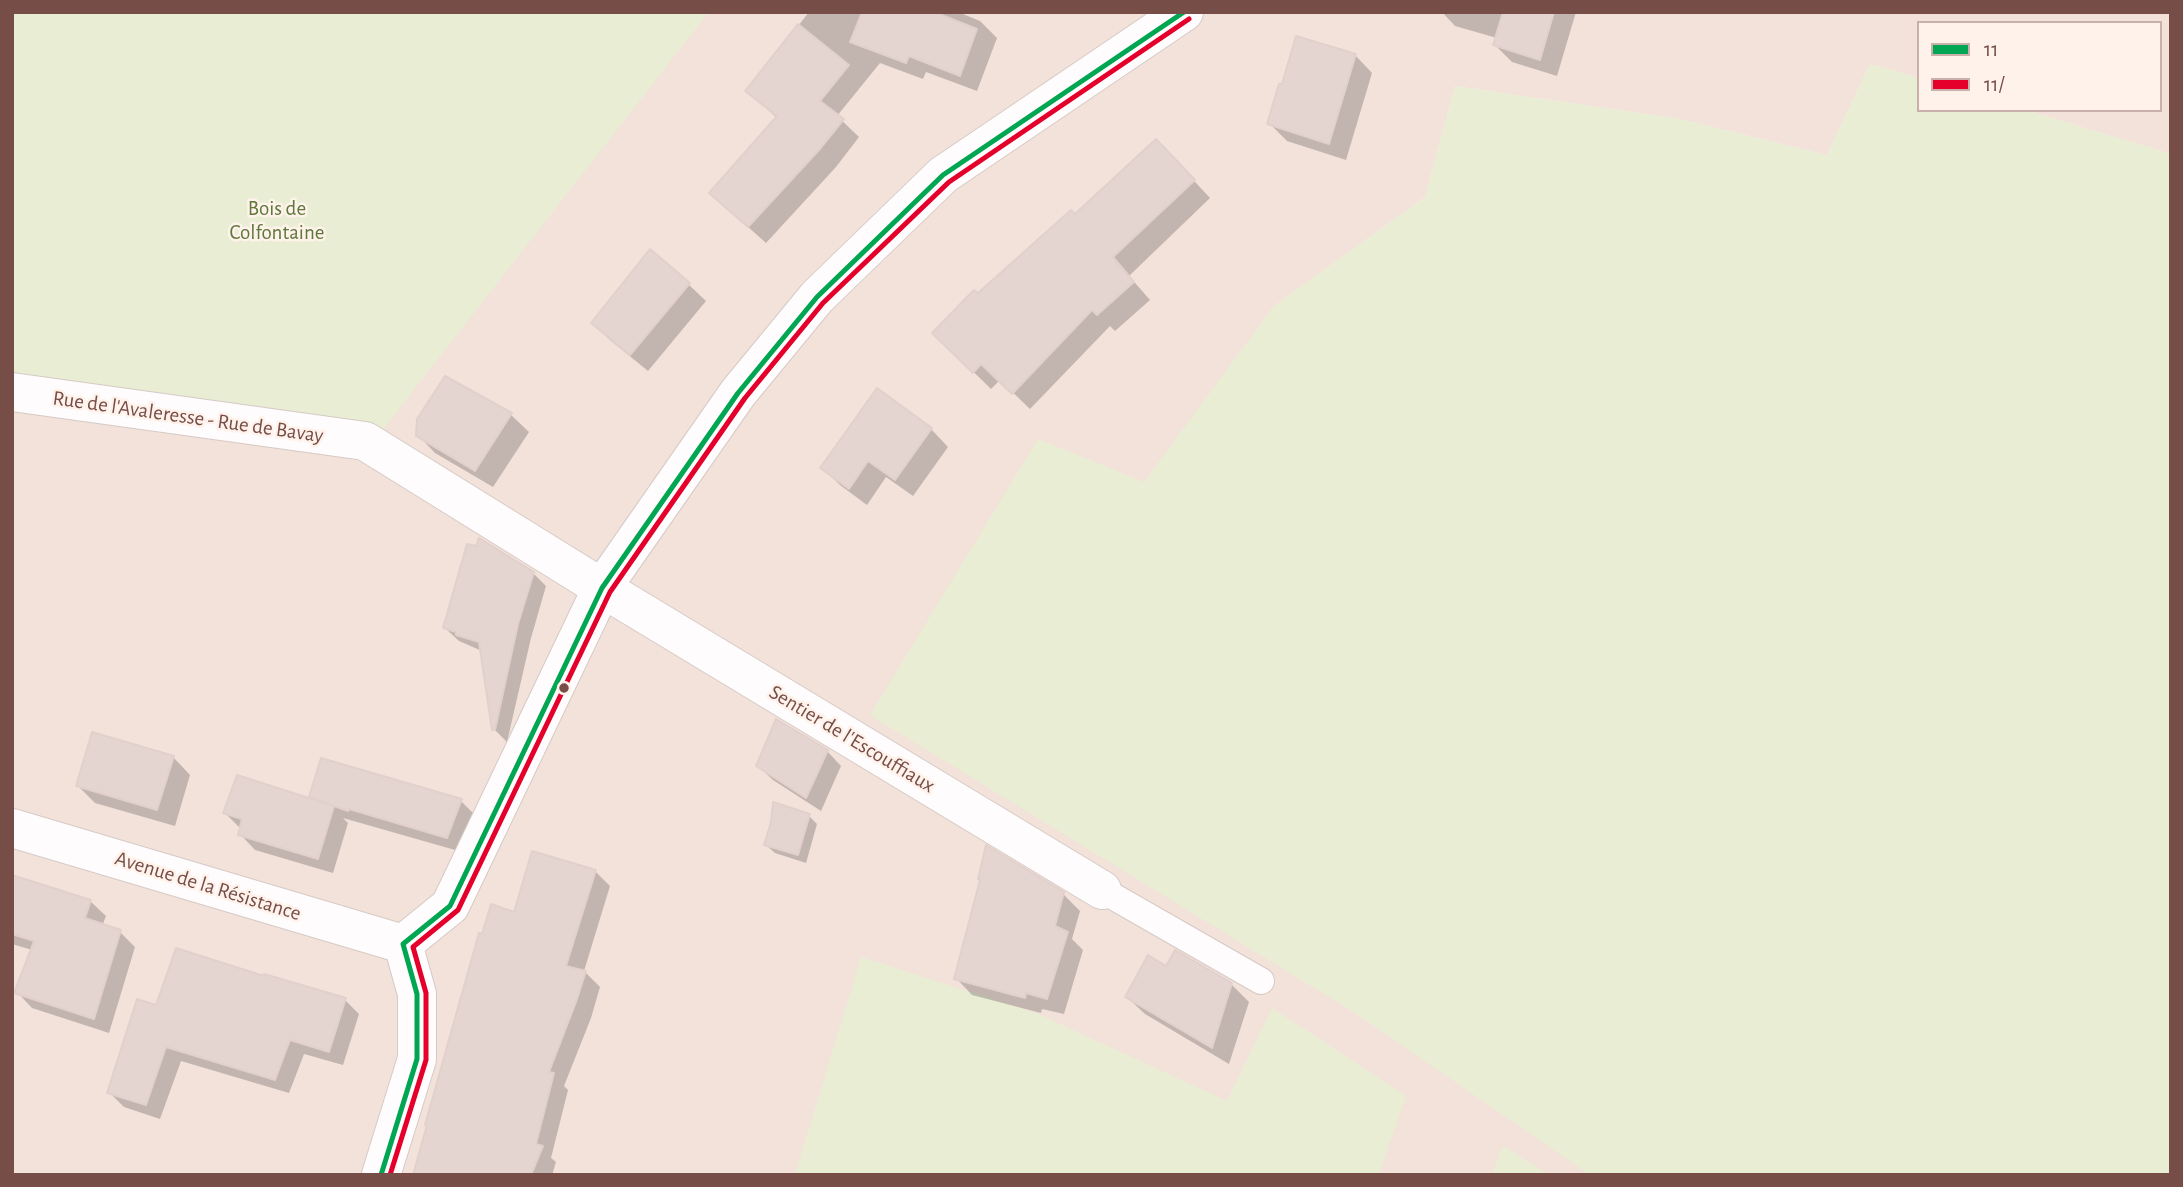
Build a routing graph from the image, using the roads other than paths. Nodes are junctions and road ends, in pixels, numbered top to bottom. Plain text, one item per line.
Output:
1 (1184, 12) edge
2 (12, 392) edge
3 (365, 441) joint
4 (602, 588) junction
5 (12, 828) edge
6 (1102, 890) joint
7 (403, 944) junction
8 (1261, 981) dead end
9 (382, 1175) edge

1 - 4 street
2 - 3 street, Rue de l'Avaleresse - Rue de Bavay
3 - 4 street, Sentier de l'Escouffiaux
4 - 6 street, Sentier de l'Escouffiaux
4 - 7 street
5 - 7 street, Avenue de la Résistance
6 - 8 lane
7 - 9 street

